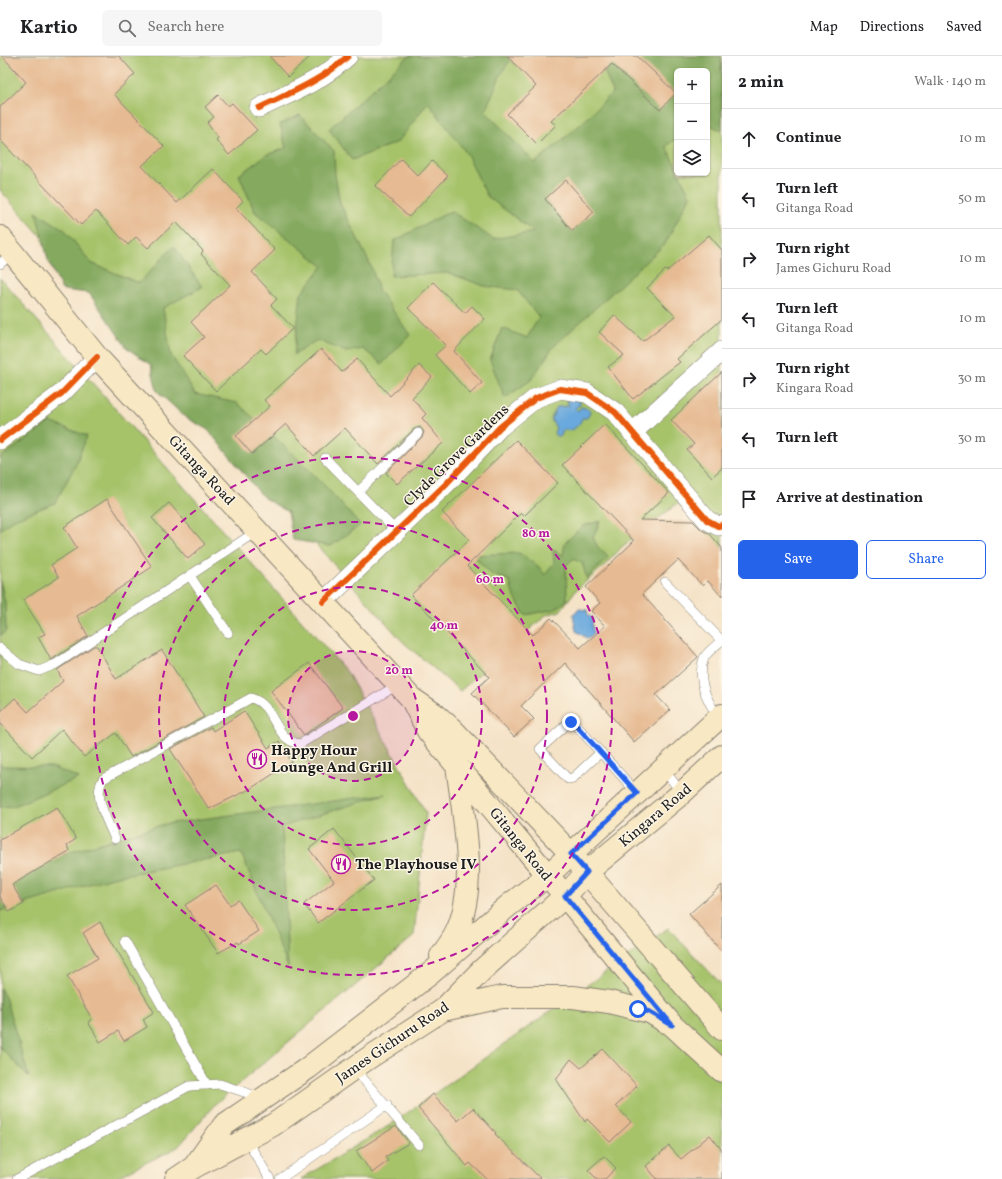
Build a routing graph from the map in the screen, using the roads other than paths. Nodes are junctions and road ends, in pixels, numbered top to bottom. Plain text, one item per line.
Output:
1 (348, 56) edge
2 (259, 108) dead end
3 (4, 251) edge
4 (722, 351) edge
5 (97, 357) junction
6 (418, 433) dead end
7 (632, 433) junction
8 (0, 440) edge
9 (325, 458) dead end
10 (358, 492) junction
11 (722, 525) edge
12 (258, 531) junction
13 (396, 531) junction
14 (190, 576) junction
15 (665, 582) dead end
16 (323, 602) junction
17 (228, 633) dead end
18 (722, 641) edge
19 (0, 648) edge
20 (405, 691) junction
21 (720, 716) edge
22 (601, 752) junction
23 (722, 756) edge
24 (457, 765) junction
25 (663, 769) junction
26 (637, 793) junction
27 (682, 793) junction
28 (115, 839) dead end
29 (571, 854) junction
30 (587, 872) junction
31 (547, 876) junction
32 (565, 896) junction
33 (125, 941) dead end
34 (431, 973) junction
35 (443, 1010) junction
36 (672, 1025) junction
37 (722, 1029) edge
38 (354, 1068) junction
39 (722, 1071) edge
40 (207, 1084) junction
41 (263, 1098) junction
42 (387, 1105) junction
43 (246, 1139) junction
44 (419, 1145) dead end
45 (194, 1167) junction
46 (17, 1179) edge
47 (176, 1179) edge
48 (270, 1179) edge
49 (280, 1179) edge

1 - 2 street
3 - 5 main road, Gitanga Road
4 - 7 street
5 - 8 street
5 - 12 main road, Gitanga Road
6 - 10 lane
7 - 11 street, Clyde Grove Gardens
7 - 13 street, Clyde Grove Gardens
9 - 10 lane
10 - 13 lane
12 - 14 lane
12 - 16 main road, Gitanga Road
13 - 16 street, Clyde Grove Gardens
14 - 17 lane
14 - 19 lane
15 - 18 lane
16 - 20 main road, Gitanga Road
18 - 21 lane
20 - 24 main road, Gitanga Road
20 - 28 lane
20 - 29 main road, Gitanga Road
21 - 25 main road, Kingara Road
22 - 22 lane
22 - 26 lane
23 - 27 main road, Kingara Road
24 - 31 main road, Gitanga Road
24 - 34 main road
25 - 26 main road, Kingara Road
25 - 27 lane
26 - 29 main road, Kingara Road
27 - 30 main road, Kingara Road
29 - 30 main road, Gitanga Road
29 - 31 main road, James Gichuru Road
30 - 32 main road, James Gichuru Road
30 - 37 main road, Gitanga Road
31 - 32 main road, Gitanga Road
31 - 34 main road, James Gichuru Road
32 - 35 main road, James Gichuru Road
32 - 36 main road, Gitanga Road
33 - 40 lane
34 - 41 main road, James Gichuru Road
35 - 36 main road
35 - 38 main road, James Gichuru Road
36 - 39 main road, Gitanga Road
38 - 42 lane
38 - 43 main road, James Gichuru Road
40 - 41 lane
40 - 46 lane
41 - 45 main road, James Gichuru Road
42 - 44 lane
42 - 49 lane
43 - 45 main road, James Gichuru Road
43 - 48 lane
45 - 47 main road, James Gichuru Road

